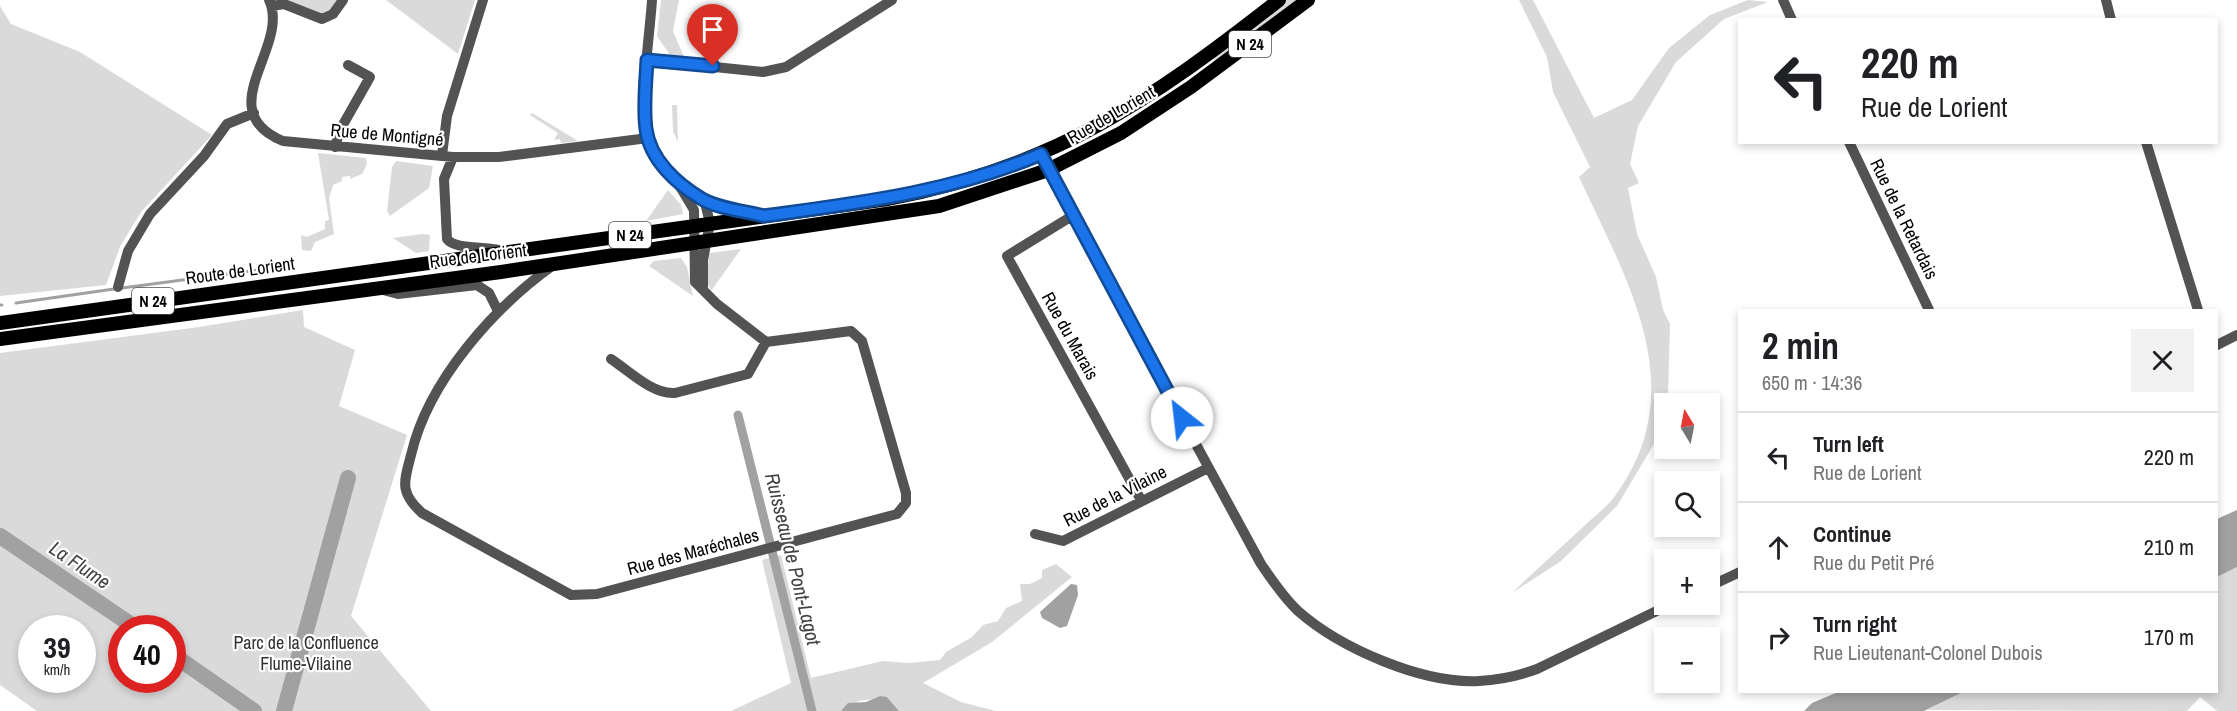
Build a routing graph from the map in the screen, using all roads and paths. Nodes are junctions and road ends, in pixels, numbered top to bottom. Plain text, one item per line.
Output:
1 (343, 0) edge
2 (483, 0) edge
3 (652, 0) edge
4 (892, 0) edge
5 (1279, 0) edge
6 (1308, 0) edge
7 (1783, 0) edge
8 (2106, 0) edge
9 (271, 3) edge
10 (1791, 18) edge
11 (2110, 18) edge
12 (1205, 59) junction
13 (647, 60) junction
14 (348, 65) dead end
15 (1211, 72) junction
16 (254, 113) junction
17 (648, 138) junction
18 (1850, 144) edge
19 (2147, 144) edge
20 (335, 147) junction
21 (1041, 154) junction
22 (441, 155) junction
23 (453, 157) junction
24 (1048, 170) junction
25 (676, 180) junction
26 (888, 199) junction
27 (704, 200) junction
28 (890, 214) junction
29 (764, 216) junction
30 (1072, 216) junction
31 (710, 223) junction
32 (695, 225) junction
33 (701, 241) junction
34 (509, 253) junction
35 (556, 264) junction
36 (306, 280) joint
37 (118, 287) dead end
38 (377, 288) junction
39 (264, 304) joint
40 (1929, 309) edge
41 (2198, 309) edge
42 (498, 311) junction
43 (0, 323) edge
44 (2237, 335) edge
45 (0, 339) edge
46 (766, 342) junction
47 (2218, 344) edge
48 (611, 359) dead end
49 (1208, 468) junction
50 (1141, 500) junction
51 (1035, 534) dead end
52 (1738, 573) edge
53 (1720, 581) edge
54 (1654, 612) edge

1 - 9 street
2 - 22 street
3 - 13 street
4 - 13 street
5 - 12 main road, Rue de Lorient / N 24
6 - 15 main road, Rue de Lorient / N 24
7 - 10 street
8 - 11 street
9 - 16 street
12 - 15 street
12 - 21 main road, Rue de Lorient / N 24
13 - 17 street
14 - 20 street
15 - 24 main road, Rue de Lorient / N 24
16 - 20 street, Rue de Montigné
16 - 37 street
17 - 23 street, Rue de Montigné
17 - 25 street
18 - 40 street, Rue de la Retardais
19 - 41 street
20 - 22 street, Rue de Montigné
21 - 24 street
21 - 26 main road, Rue de Lorient / N 24
22 - 23 street, Rue de Montigné
23 - 34 street
24 - 28 main road, Rue de Lorient / N 24
24 - 30 street
25 - 27 street
25 - 32 street
26 - 28 main road
26 - 29 main road, Rue de Lorient / N 24
27 - 29 street
27 - 31 street
28 - 33 main road, Rue de Lorient / N 24
29 - 31 main road, Rue de Lorient / N 24
30 - 49 street
30 - 50 street, Rue du Marais
31 - 32 main road, Rue de Lorient / N 24
31 - 33 street
32 - 33 street
32 - 34 main road, Rue de Lorient / N 24
33 - 35 main road, Rue de Lorient / N 24
33 - 46 street
34 - 36 main road, Rue de Lorient / N 24
35 - 38 main road, Rue de Lorient / N 24
35 - 42 street, Rue des Maréchales
36 - 43 main road, Route de Lorient / N 24
38 - 39 main road, Rue de Lorient / N 24
38 - 42 street
39 - 45 main road, Route de Lorient / N 24
42 - 46 street, Rue des Maréchales
44 - 47 street
46 - 48 street
49 - 50 street, Rue de la Vilaine
49 - 54 street
50 - 51 street, Rue de la Vilaine
52 - 53 street

